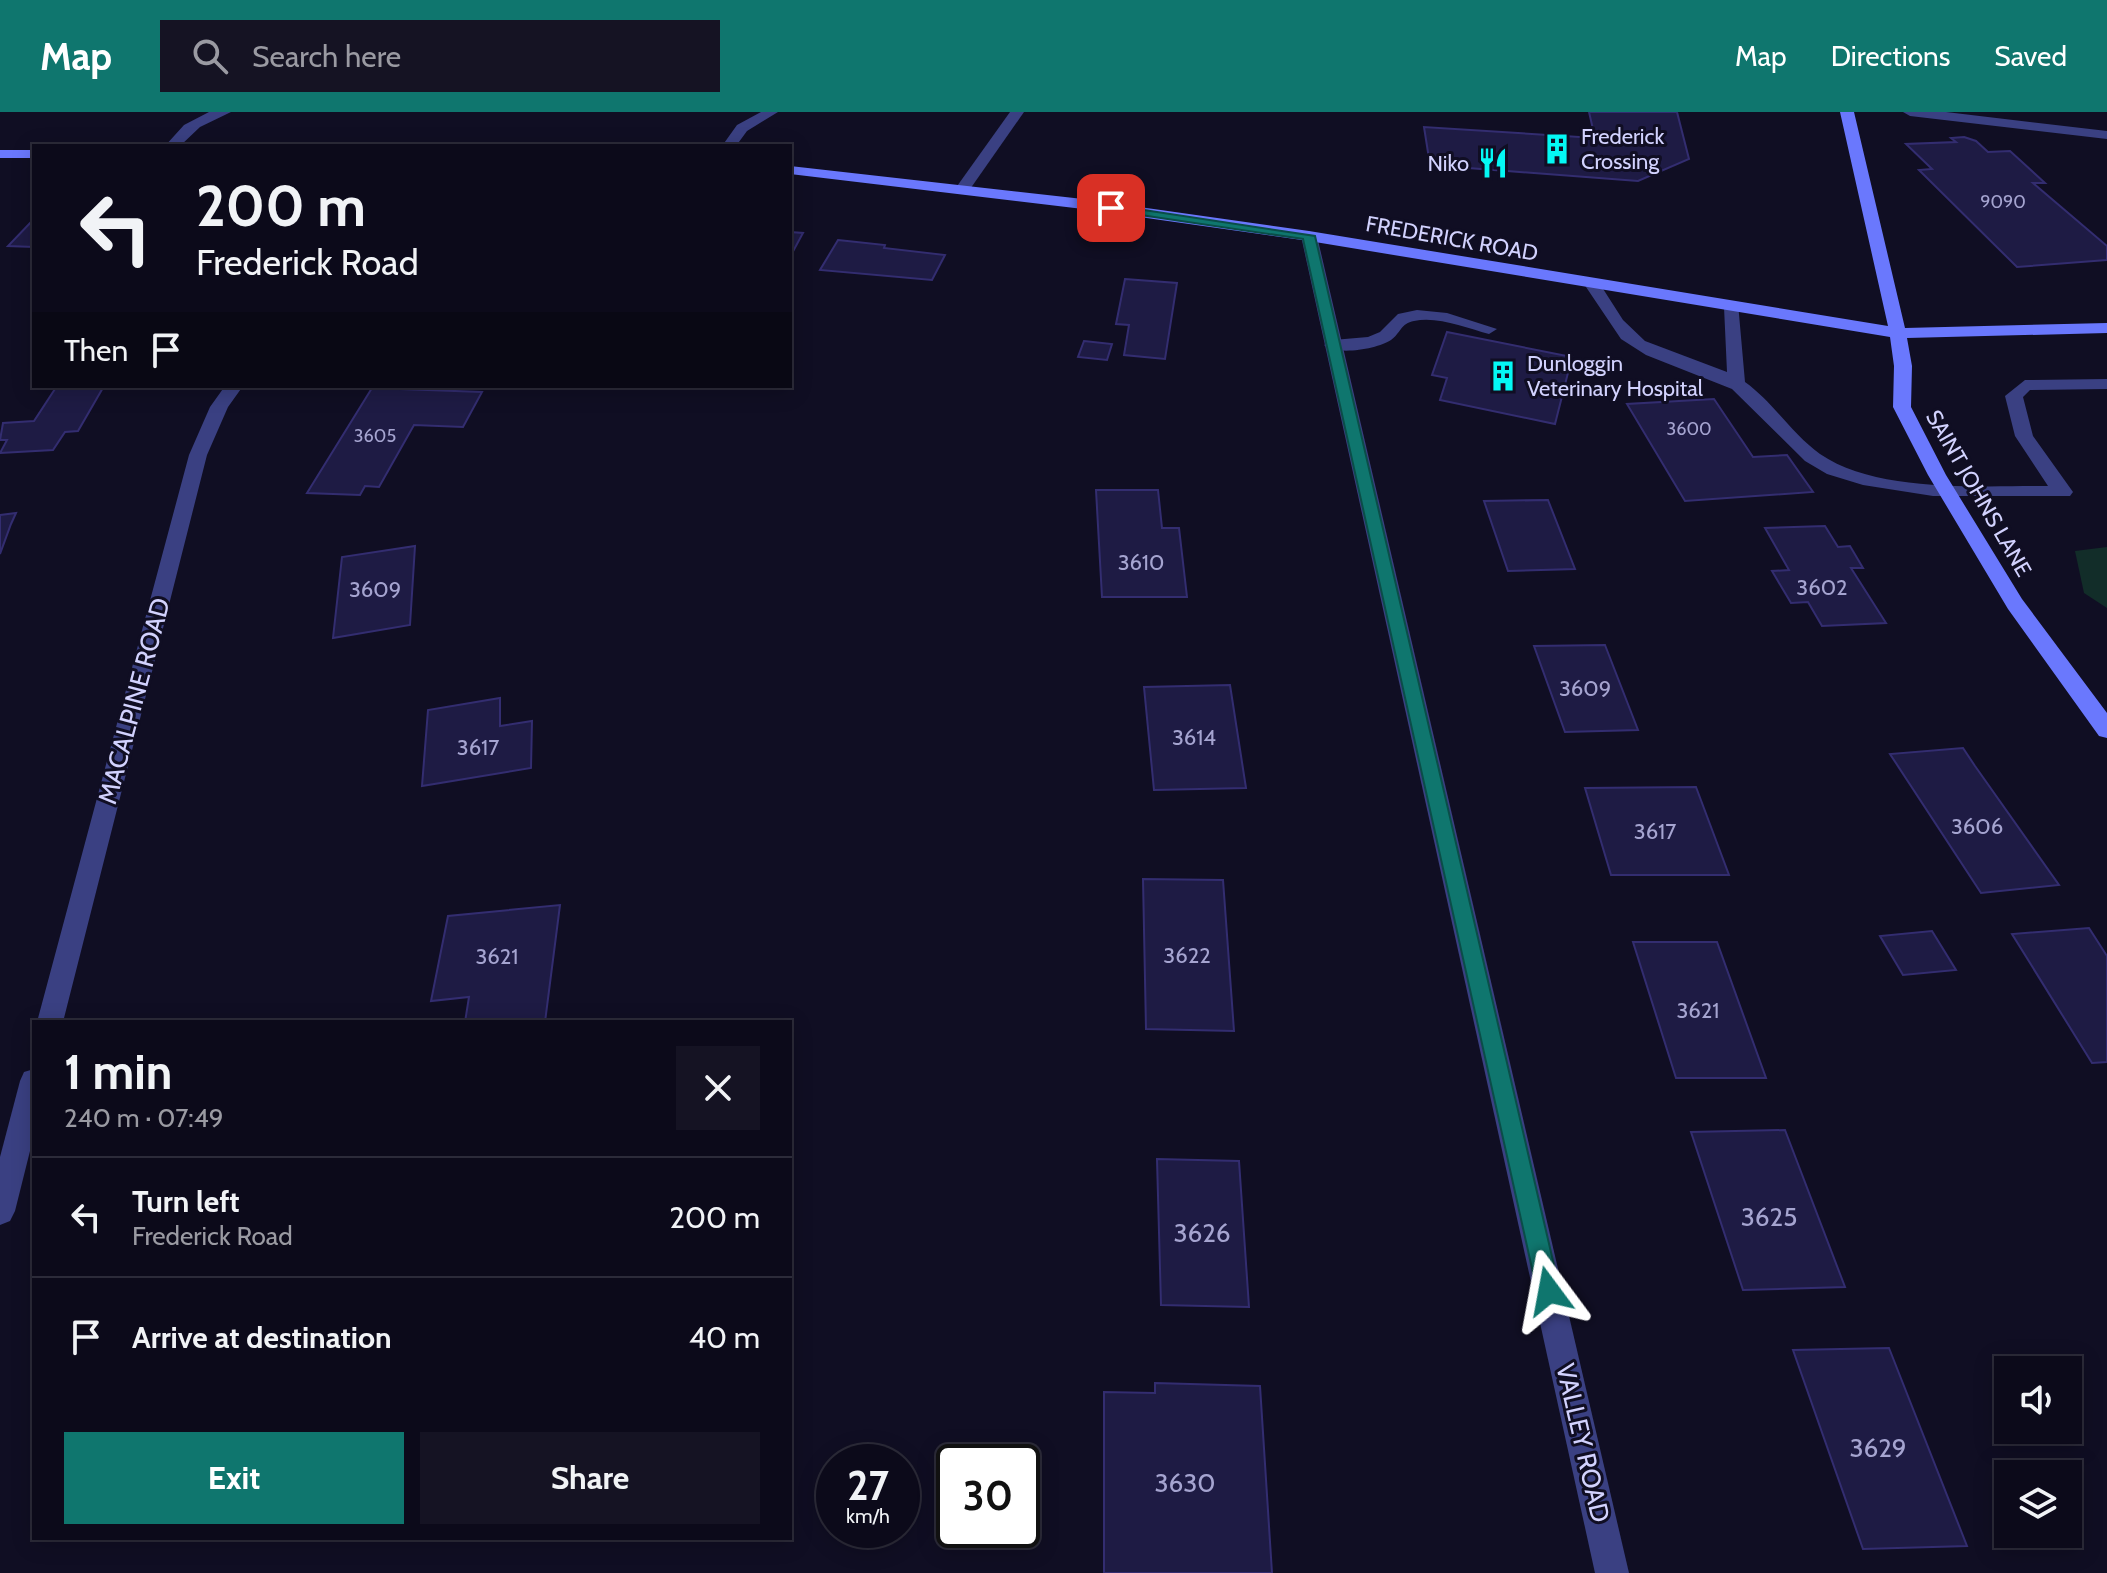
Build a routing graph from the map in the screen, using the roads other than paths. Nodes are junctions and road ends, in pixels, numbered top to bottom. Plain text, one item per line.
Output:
1 (224, 112) edge
2 (771, 112) edge
3 (1017, 112) edge
4 (1847, 112) edge
5 (1910, 112) edge
6 (2107, 135) edge
7 (174, 144) edge
8 (730, 144) edge
9 (0, 154) edge
10 (32, 154) edge
11 (792, 170) edge
12 (963, 189) junction
13 (1309, 236) junction
14 (1592, 284) junction
15 (1732, 307) junction
16 (2107, 328) edge
17 (1489, 329) dead end
18 (1898, 333) junction
19 (1333, 345) junction
20 (1736, 383) junction
21 (2107, 384) edge
22 (233, 388) edge
23 (1948, 493) junction
24 (2107, 730) edge
25 (51, 1020) edge
26 (32, 1089) edge
27 (0, 1211) edge
28 (1612, 1573) edge

1 - 7 street
2 - 8 street
3 - 12 street
4 - 18 main road, SAINT JOHNS LANE
5 - 6 street
9 - 10 main road
11 - 12 main road, FREDERICK ROAD
12 - 13 main road, FREDERICK ROAD
13 - 14 main road, FREDERICK ROAD
13 - 19 street, VALLEY ROAD
14 - 15 main road, FREDERICK ROAD
14 - 20 street
15 - 18 main road, FREDERICK ROAD
15 - 20 street
16 - 18 main road, FREDERICK ROAD
17 - 19 street
18 - 23 main road, SAINT JOHNS LANE
19 - 28 street, VALLEY ROAD
20 - 23 street
21 - 23 street
22 - 25 street, MACALPINE ROAD
23 - 24 main road, SAINT JOHNS LANE
26 - 27 street

